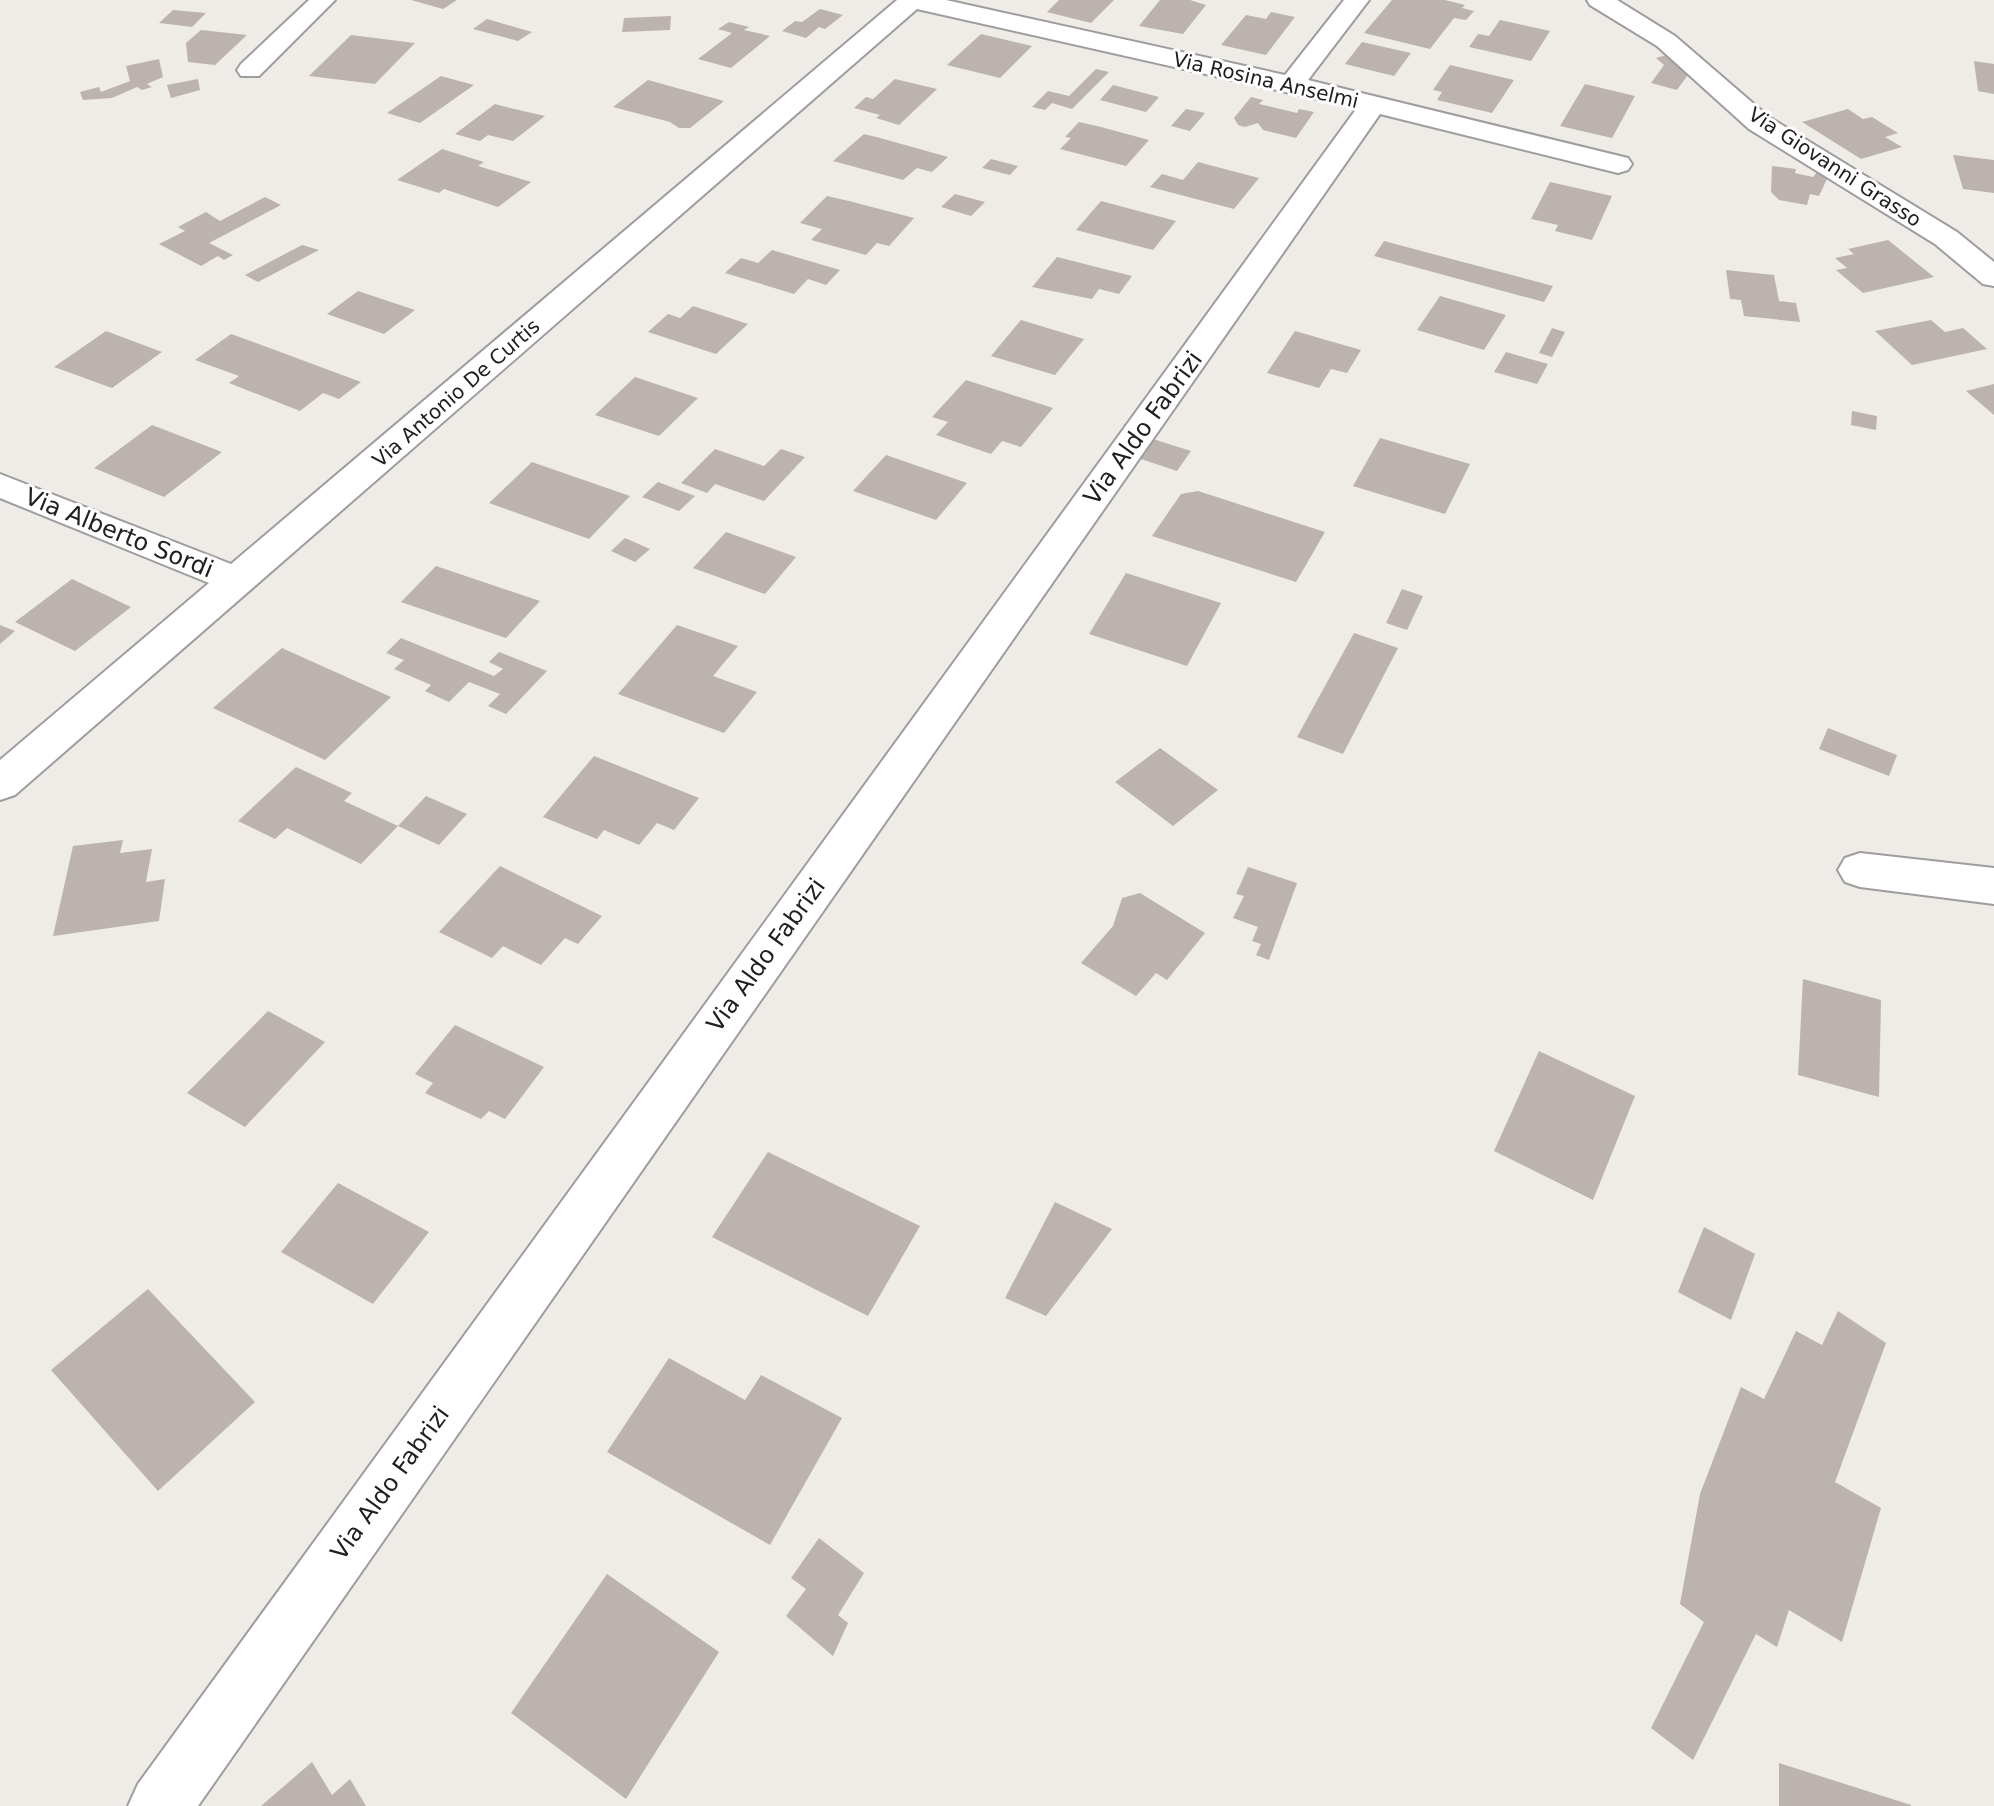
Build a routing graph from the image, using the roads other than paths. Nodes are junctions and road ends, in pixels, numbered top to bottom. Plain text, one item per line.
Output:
1 (323, 0) edge
2 (912, 0) edge
3 (1357, 0) edge
4 (1599, 0) edge
5 (250, 70) dead end
6 (1291, 84) junction
7 (1373, 105) junction
8 (1618, 164) dead end
9 (1946, 238) junction
10 (1994, 244) edge
11 (1994, 277) edge
12 (0, 485) edge
13 (238, 581) junction
14 (0, 784) edge
15 (1860, 870) dead end
16 (1994, 886) edge
17 (160, 1806) edge

1 - 5 street
2 - 6 street, Via Rosina Anselmi
2 - 13 street, Via Antonio De Curtis
3 - 6 street
4 - 9 street, Via Giovanni Grasso
6 - 7 street, Via Rosina Anselmi
7 - 8 street, Via Rosina Anselmi
7 - 17 street, Via Aldo Fabrizi
9 - 10 street
9 - 11 street, Via Giovanni Grasso
12 - 13 street, Via Alberto Sordi
13 - 14 street, Via Antonio De Curtis
15 - 16 street

